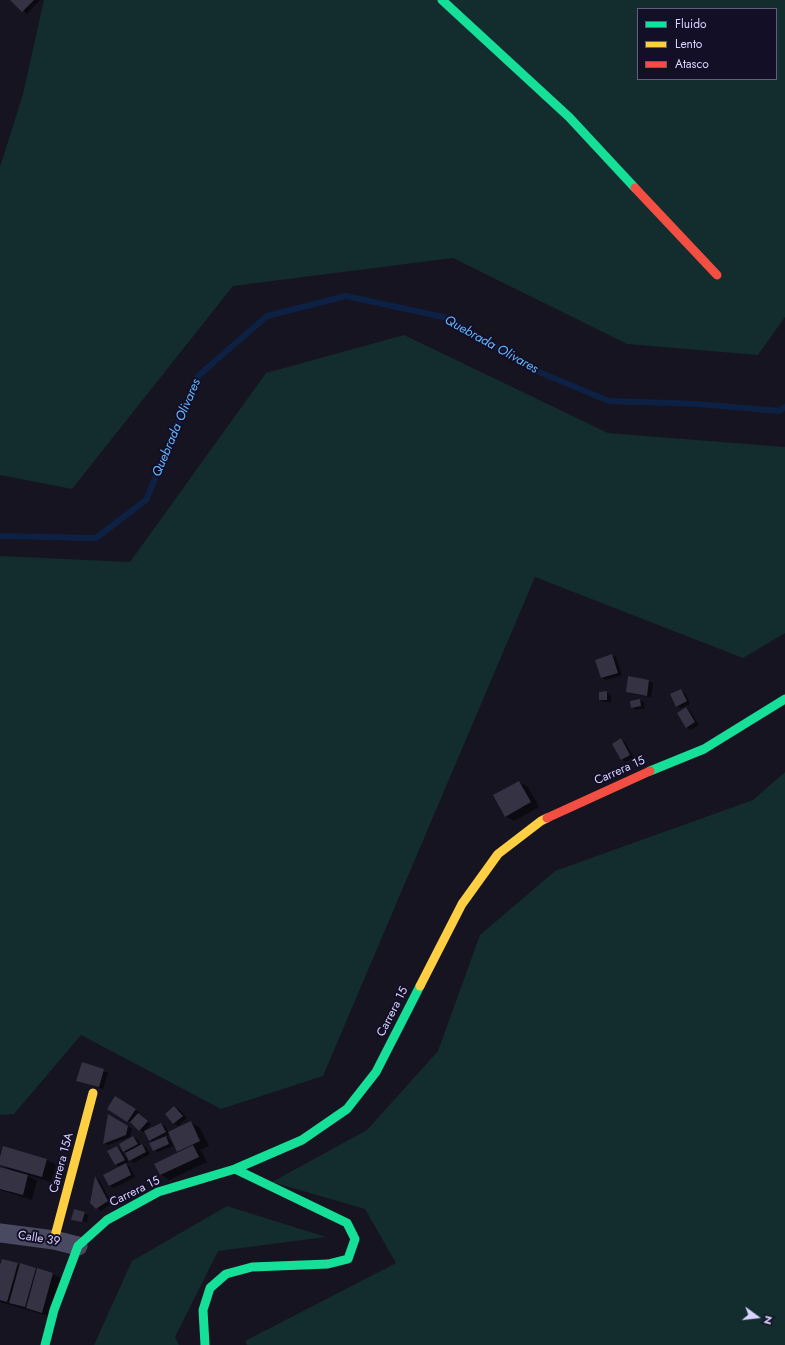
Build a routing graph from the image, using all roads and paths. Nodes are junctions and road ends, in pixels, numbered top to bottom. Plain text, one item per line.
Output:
1 (442, 0) edge
2 (717, 275) dead end
3 (785, 699) edge
4 (93, 1093) dead end
5 (235, 1169) junction
6 (0, 1233) edge
7 (54, 1240) junction
8 (78, 1246) junction
9 (45, 1345) edge
10 (205, 1345) edge

1 - 2 main road
3 - 5 main road, Carrera 15
4 - 7 main road, Carrera 15A
5 - 8 main road, Carrera 15
5 - 10 main road
6 - 7 street, Calle 39
7 - 8 street, Calle 39
8 - 9 main road, Carrera 15

